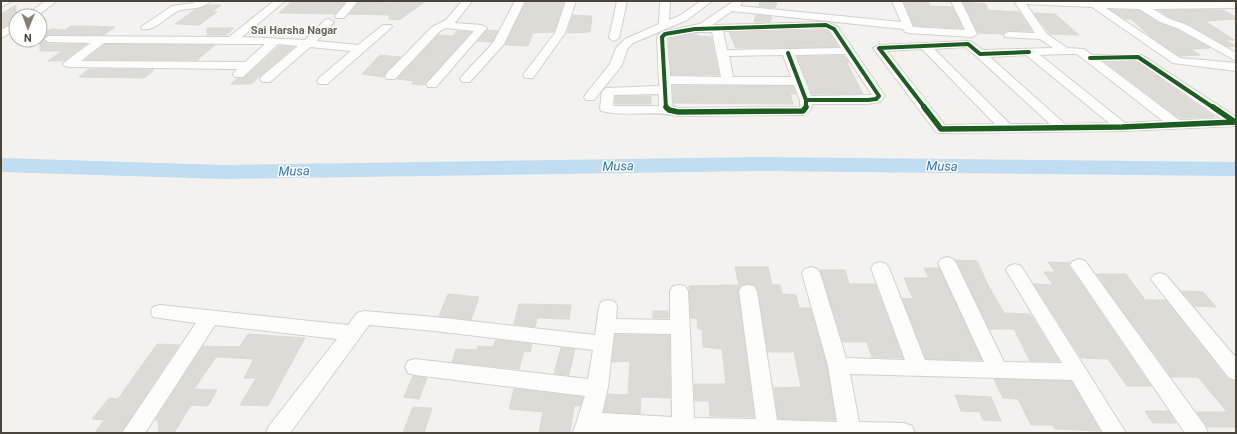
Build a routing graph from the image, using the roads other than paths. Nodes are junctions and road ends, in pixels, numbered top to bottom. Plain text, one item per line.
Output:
1 (7, 1) edge
2 (52, 1) edge
3 (205, 1) edge
4 (280, 1) edge
5 (353, 1) edge
6 (467, 1) edge
7 (520, 1) edge
8 (572, 1) edge
9 (622, 1) edge
10 (655, 1) edge
11 (665, 1) edge
12 (707, 1) edge
13 (722, 1) edge
14 (740, 1) edge
15 (897, 1) edge
16 (956, 1) edge
17 (1020, 1) edge
18 (1, 4) edge
19 (1096, 4) junction
20 (1162, 4) edge
21 (1236, 5) edge
22 (1141, 6) junction
23 (42, 8) edge
24 (731, 8) junction
25 (340, 16) dead end
26 (329, 22) dead end
27 (445, 24) junction
28 (387, 26) dead end
29 (907, 26) junction
30 (146, 27) dead end
31 (664, 27) junction
32 (717, 28) junction
33 (695, 29) junction
34 (1009, 35) dead end
35 (1043, 36) junction
36 (614, 38) dead end
37 (49, 39) dead end
38 (102, 39) junction
39 (189, 40) junction
40 (232, 40) junction
41 (275, 41) junction
42 (308, 43) junction
43 (925, 46) junction
44 (360, 49) junction
45 (849, 51) junction
46 (1064, 51) junction
47 (1029, 52) junction
48 (722, 53) junction
49 (788, 53) junction
50 (980, 54) junction
51 (1090, 58) junction
52 (1236, 58) edge
53 (161, 65) junction
54 (247, 66) junction
55 (1236, 67) edge
56 (529, 75) dead end
57 (391, 76) dead end
58 (236, 77) dead end
59 (266, 79) dead end
60 (466, 79) dead end
61 (728, 80) junction
62 (323, 81) dead end
63 (799, 81) junction
64 (432, 84) dead end
65 (665, 85) junction
66 (590, 97) dead end
67 (806, 100) junction
68 (669, 110) junction
69 (1176, 125) junction
70 (1122, 127) junction
71 (1006, 128) junction
72 (1062, 128) junction
73 (946, 263) dead end
74 (1079, 265) dead end
75 (880, 268) dead end
76 (1015, 270) dead end
77 (811, 273) dead end
78 (1160, 279) dead end
79 (679, 290) dead end
80 (748, 291) dead end
81 (160, 312) dead end
82 (210, 318) junction
83 (605, 326) junction
84 (680, 327) junction
85 (353, 333) junction
86 (838, 366) junction
87 (415, 367) dead end
88 (918, 368) junction
89 (998, 370) junction
90 (1077, 372) junction
91 (1236, 372) edge
92 (596, 389) junction
93 (586, 427) edge
94 (683, 428) junction
95 (768, 430) junction
96 (850, 432) junction
97 (133, 433) edge
98 (277, 433) edge
99 (904, 433) edge
100 (1115, 433) edge
101 (1198, 433) edge

1 - 18 street
2 - 23 street
3 - 30 street
4 - 40 street
5 - 25 street
6 - 27 street
7 - 60 street
8 - 56 street
9 - 36 street
10 - 11 street
11 - 31 street
12 - 31 street
13 - 33 street
14 - 24 street
15 - 29 street
16 - 29 street
17 - 19 street
17 - 35 street
19 - 22 street
19 - 55 street
20 - 21 street
20 - 22 street
22 - 52 street
24 - 29 street
24 - 33 street
26 - 42 street
27 - 57 street
27 - 64 street
28 - 44 street
31 - 66 street
32 - 33 street
32 - 45 street
32 - 48 street
33 - 65 street
34 - 35 street
35 - 46 street
37 - 38 street
38 - 39 street
38 - 53 street
39 - 40 street
39 - 53 street
40 - 41 street
41 - 42 street
41 - 54 street
42 - 44 street
42 - 59 street
43 - 50 street
43 - 71 street
43 - 71 street
44 - 62 street
45 - 49 street
45 - 67 street
46 - 47 street
46 - 51 street
47 - 50 street
47 - 70 street
48 - 49 street
48 - 61 street
49 - 63 street
50 - 72 street
51 - 69 street
51 - 69 street
53 - 54 street
54 - 58 street
61 - 63 street
61 - 65 street
63 - 67 street
65 - 68 street
65 - 68 street
67 - 68 street
69 - 70 street
70 - 72 street
71 - 72 street
73 - 89 street
74 - 101 street
75 - 88 street
76 - 90 street
77 - 86 street
78 - 91 street
79 - 84 street
80 - 95 street
81 - 82 street
82 - 85 street
82 - 97 street
83 - 84 street
83 - 85 street
83 - 92 street
84 - 94 street
85 - 98 street
86 - 88 street
86 - 96 street
87 - 92 street
88 - 89 street
89 - 90 street
90 - 100 street
92 - 93 street
93 - 94 street
94 - 95 street
95 - 96 street
96 - 99 street

